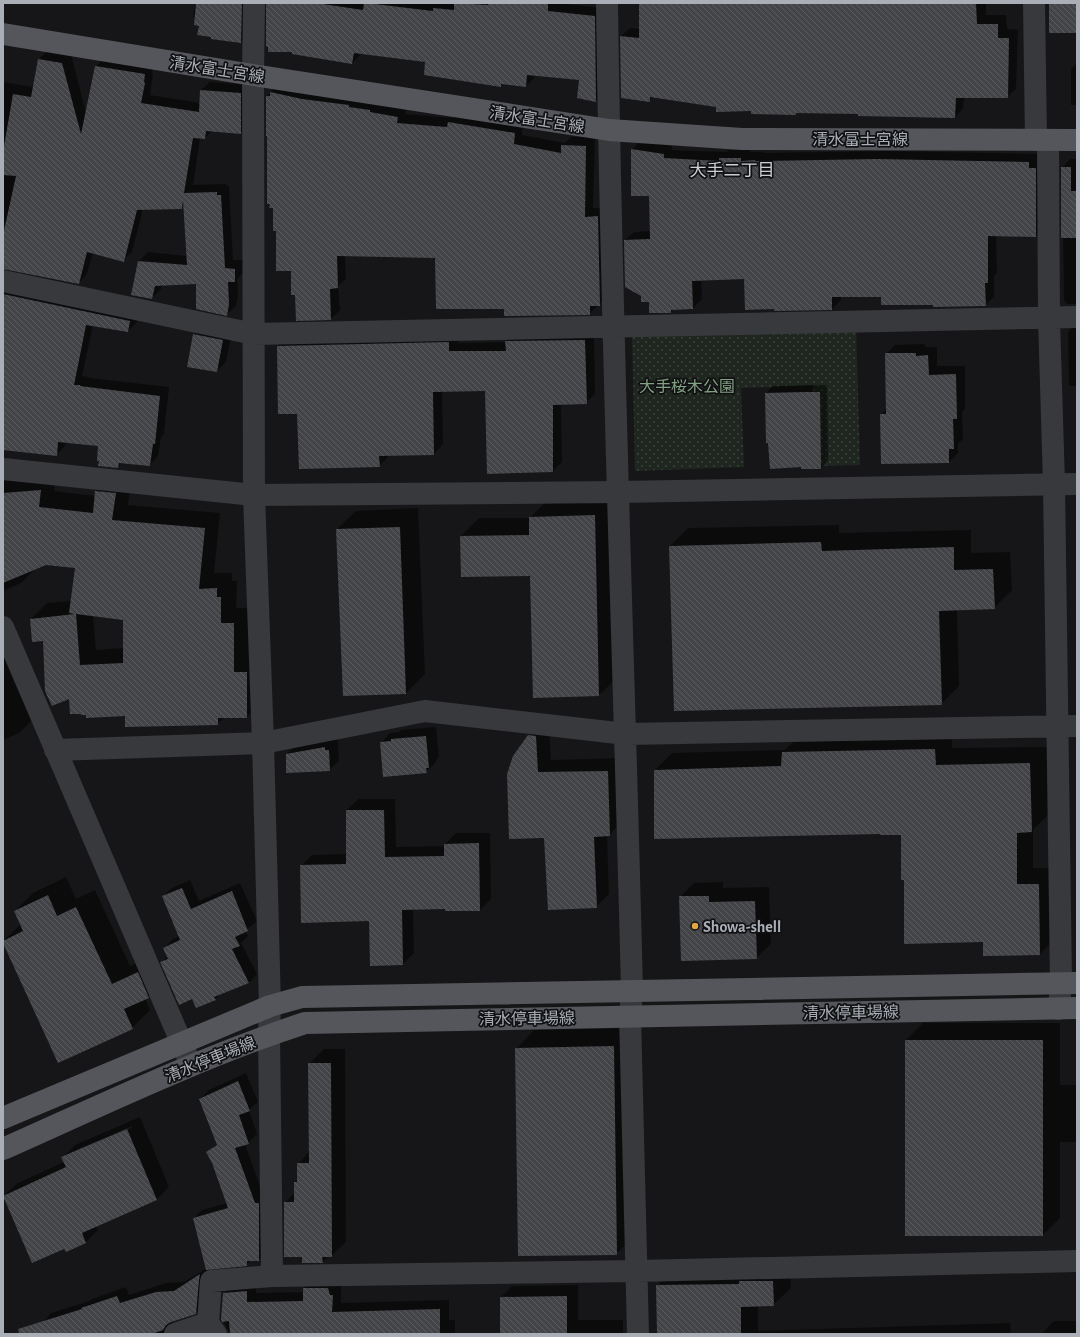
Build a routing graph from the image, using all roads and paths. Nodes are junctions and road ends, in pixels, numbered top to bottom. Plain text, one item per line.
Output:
1 (254, 3) edge
2 (607, 3) edge
3 (1034, 3) edge
4 (3, 34) edge
5 (253, 75) junction
6 (609, 130) junction
7 (1042, 140) junction
8 (1077, 140) edge
9 (3, 281) edge
10 (1077, 317) edge
11 (1049, 318) junction
12 (614, 327) junction
13 (254, 334) junction
14 (3, 469) edge
15 (1054, 484) junction
16 (1077, 484) edge
17 (618, 492) junction
18 (254, 495) junction
19 (3, 627) edge
20 (1067, 726) edge
21 (626, 734) junction
22 (263, 743) junction
23 (55, 750) junction
24 (1069, 983) edge
25 (632, 990) junction
26 (270, 1006) junction
27 (1068, 1008) edge
28 (630, 1016) junction
29 (269, 1034) junction
30 (181, 1042) junction
31 (191, 1065) junction
32 (3, 1118) edge
33 (3, 1149) edge
34 (1077, 1261) edge
35 (637, 1271) junction
36 (272, 1276) junction
37 (212, 1329) edge
38 (176, 1334) edge
39 (638, 1334) edge

1 - 5 street
2 - 6 street
3 - 7 street
4 - 5 main road, 清水富士宮線
5 - 6 main road, 清水富士宮線
5 - 13 street
6 - 7 main road, 清水富士宮線
6 - 12 street
7 - 8 main road, 清水富士宮線
7 - 11 street
9 - 13 street
10 - 11 street
11 - 12 street
11 - 15 street
12 - 13 street
12 - 17 street
13 - 18 street
14 - 18 street
15 - 16 street
15 - 17 street
15 - 20 street
17 - 18 street
17 - 21 street
18 - 22 street
19 - 23 street
20 - 21 street
20 - 24 street
21 - 22 street
21 - 25 street
22 - 23 street
22 - 26 street
23 - 30 street
24 - 25 main road, 清水停車場線
24 - 27 street
25 - 26 main road, 清水停車場線
25 - 28 street
26 - 29 street
26 - 30 main road, 清水停車場線
27 - 28 main road, 清水停車場線
28 - 29 main road, 清水停車場線
28 - 35 street
29 - 31 main road, 清水停車場線
29 - 36 street
30 - 31 street
30 - 32 main road, 清水停車場線
31 - 33 main road, 清水停車場線
34 - 35 street
35 - 36 street
35 - 39 street
36 - 37 street
37 - 38 street

